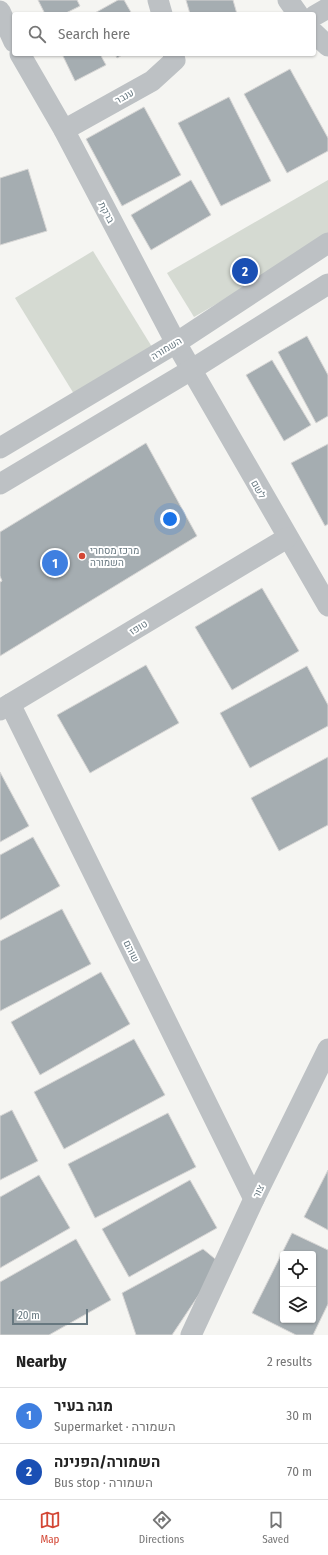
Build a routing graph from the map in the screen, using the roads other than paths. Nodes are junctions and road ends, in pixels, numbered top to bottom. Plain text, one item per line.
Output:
1 (158, 0) edge
2 (288, 0) edge
3 (328, 8) edge
4 (0, 11) edge
5 (161, 12) edge
6 (297, 12) edge
7 (316, 15) edge
8 (316, 34) edge
9 (12, 38) edge
10 (328, 46) edge
11 (21, 56) edge
12 (174, 56) edge
13 (64, 130) junction
14 (328, 244) edge
15 (328, 284) edge
16 (176, 343) junction
17 (191, 370) junction
18 (0, 448) edge
19 (0, 484) edge
20 (287, 546) junction
21 (328, 606) edge
22 (5, 707) edge
23 (328, 1049) edge
24 (254, 1199) junction
25 (191, 1335) edge

1 - 5 street
2 - 6 street
3 - 7 street
4 - 9 street
8 - 10 street
11 - 13 street, ברקת
12 - 13 street, ענבר
13 - 16 street, ברקת
14 - 16 street, השמורה
15 - 17 street
16 - 17 street, ברקת
16 - 18 street, השמורה
17 - 19 street
17 - 20 street, לשם
20 - 21 street, לשם
20 - 22 street, טופז
22 - 24 street, שוהם
23 - 24 street, צור
24 - 25 street, צור

